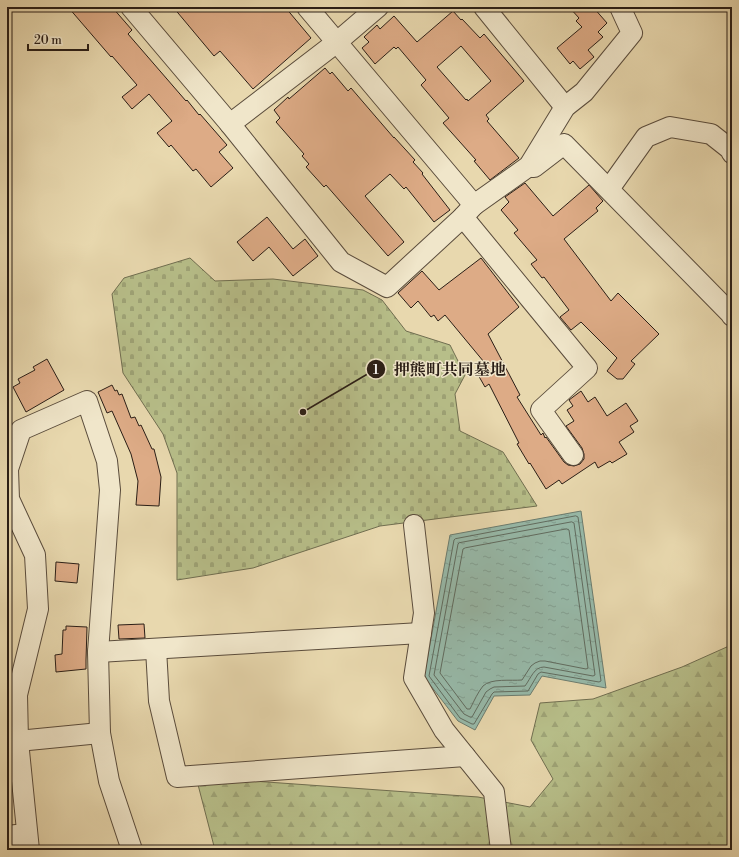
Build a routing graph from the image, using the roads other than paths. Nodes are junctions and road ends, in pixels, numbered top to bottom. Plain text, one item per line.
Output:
1 (131, 7) edge
2 (307, 7) edge
3 (378, 7) edge
4 (484, 7) edge
5 (620, 7) edge
6 (337, 42) junction
7 (566, 107) junction
8 (230, 124) junction
9 (732, 153) edge
10 (529, 166) junction
11 (609, 190) junction
12 (468, 211) junction
13 (731, 313) edge
14 (573, 455) dead end
15 (414, 525) dead end
16 (421, 633) junction
17 (156, 649) junction
18 (98, 652) junction
19 (100, 733) junction
20 (18, 741) junction
21 (465, 756) junction
22 (7, 836) edge
23 (28, 842) edge
24 (132, 850) edge
25 (501, 850) edge

1 - 8 street
2 - 6 street
3 - 6 street
4 - 7 street
5 - 7 street
6 - 8 street
6 - 12 street
7 - 10 street
8 - 12 street
9 - 11 street
10 - 11 street
10 - 12 street
11 - 13 street
12 - 14 street
15 - 16 street
16 - 17 street
16 - 21 street
17 - 18 street
17 - 21 street
18 - 19 street
18 - 20 street
19 - 20 street
19 - 24 street
20 - 23 street
21 - 25 street
22 - 23 street

